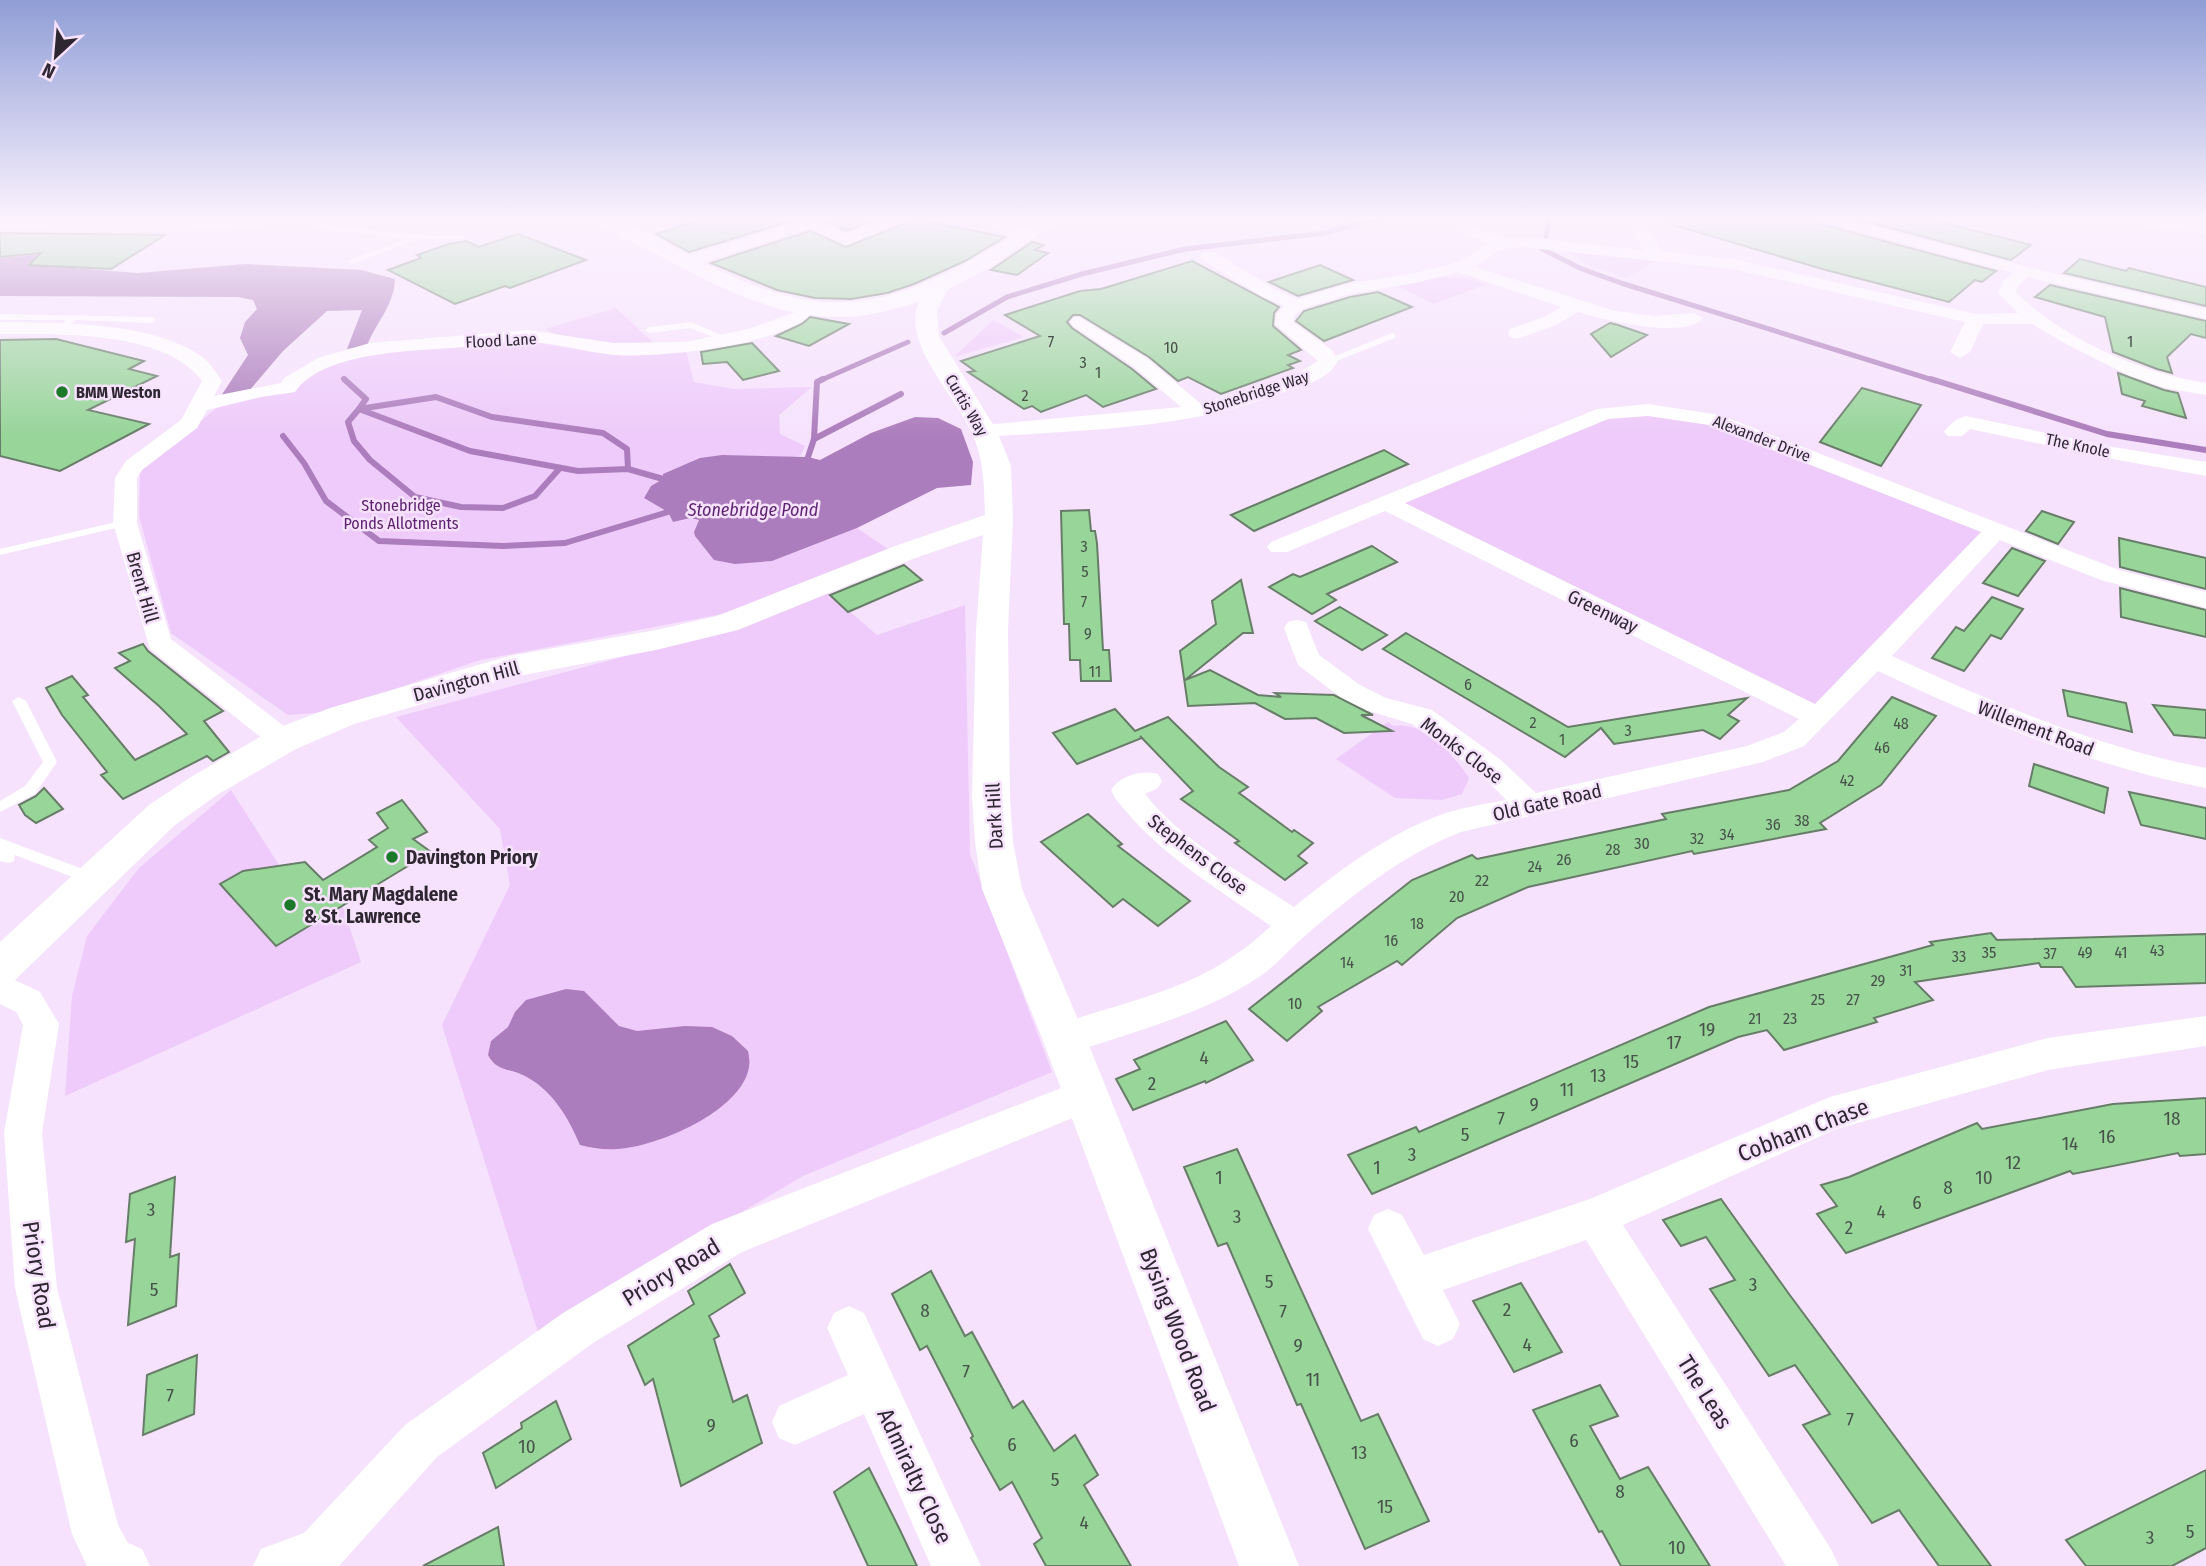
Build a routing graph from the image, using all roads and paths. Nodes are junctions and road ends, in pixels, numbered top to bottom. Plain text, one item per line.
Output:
1 (752, 291) edge
2 (926, 291) edge
3 (936, 291) edge
4 (1266, 291) edge
5 (1340, 291) edge
6 (1528, 291) edge
7 (1853, 291) edge
8 (2007, 291) edge
9 (2110, 291) edge
10 (1297, 305) junction
11 (1573, 307) junction
12 (807, 309) junction
13 (854, 310) junction
14 (2206, 314) edge
15 (0, 317) edge
16 (1694, 318) dead end
17 (2036, 318) junction
18 (1976, 319) junction
19 (152, 320) dead end
20 (67, 322) junction
21 (1079, 322) dead end
22 (909, 327) junction
23 (0, 328) edge
24 (649, 330) dead end
25 (1517, 333) dead end
26 (1392, 336) dead end
27 (729, 340) junction
28 (1961, 352) dead end
29 (1328, 361) junction
30 (2206, 389) edge
31 (200, 406) junction
32 (1197, 411) junction
33 (984, 431) junction
34 (1955, 432) dead end
35 (2206, 468) edge
36 (1388, 504) junction
37 (999, 520) junction
38 (125, 523) junction
39 (1997, 529) junction
40 (1279, 547) dead end
41 (0, 552) edge
42 (2206, 600) edge
43 (1297, 628) dead end
44 (1873, 658) junction
45 (19, 701) dead end
46 (1819, 717) junction
47 (283, 740) junction
48 (2206, 778) edge
49 (1147, 781) dead end
50 (1531, 806) junction
51 (0, 807) edge
52 (0, 843) edge
53 (96, 880) junction
54 (1295, 925) junction
55 (0, 968) edge
56 (0, 987) edge
57 (2206, 1031) edge
58 (1064, 1038) junction
59 (1087, 1095) junction
60 (1595, 1217) junction
61 (1388, 1229) dead end
62 (1415, 1279) junction
63 (1438, 1324) dead end
64 (849, 1328) dead end
65 (874, 1386) junction
66 (795, 1422) dead end
67 (304, 1561) edge
68 (125, 1566) edge
69 (956, 1566) edge
70 (1269, 1566) edge
71 (1814, 1566) edge

1 - 12 street
2 - 13 street
3 - 22 street
4 - 10 street
5 - 10 street
6 - 11 street
7 - 18 street
8 - 17 street
9 - 14 street
10 - 29 street, Stonebridge Way
11 - 16 street
11 - 25 street
12 - 13 street
12 - 27 street, Flood Lane
13 - 22 street
15 - 20 lane
17 - 18 street
17 - 30 street
18 - 28 street
19 - 20 lane
20 - 23 street
20 - 31 street
21 - 32 street
22 - 33 street, Curtis Way
24 - 27 lane
26 - 29 lane
27 - 31 street, Flood Lane
29 - 32 street, Stonebridge Way
31 - 38 street, Brent Hill
32 - 33 street, Stonebridge Way
33 - 37 street, Curtis Way
34 - 35 street, The Knole
36 - 39 street, Alexander Drive
36 - 40 street, Alexander Drive
36 - 46 street, Greenway
37 - 47 street, Davington Hill
37 - 58 street, Dark Hill
38 - 41 lane
38 - 47 street, Brent Hill
39 - 42 street, Alexander Drive
39 - 44 street, Old Gate Road
43 - 50 street, Monks Close
44 - 46 street, Old Gate Road
44 - 48 street, Willement Road
45 - 51 lane
46 - 50 street, Old Gate Road
47 - 53 street, Davington Hill
49 - 54 street, Stephens Close
50 - 54 street, Old Gate Road
52 - 53 lane
53 - 55 street, Davington Hill
54 - 58 street, Old Gate Road
56 - 68 street, Priory Road
57 - 60 street, Cobham Chase
58 - 59 street, Dark Hill
59 - 67 street, Priory Road
59 - 70 street, Bysing Wood Road
60 - 62 street, Cobham Chase
60 - 71 street, The Leas
61 - 62 street
62 - 63 street
64 - 65 street, Admiralty Close
65 - 66 street, Admiralty Close
65 - 69 street, Admiralty Close

